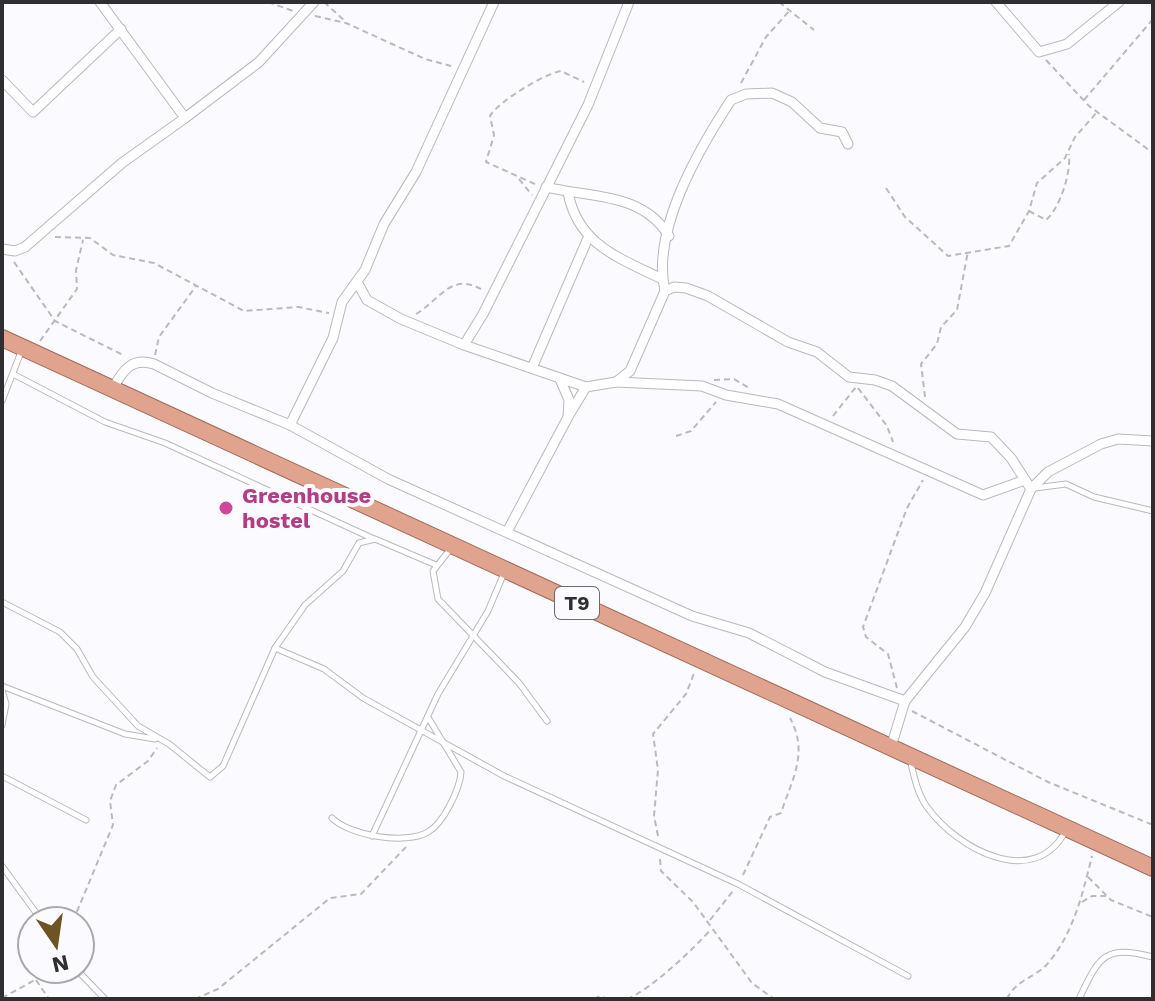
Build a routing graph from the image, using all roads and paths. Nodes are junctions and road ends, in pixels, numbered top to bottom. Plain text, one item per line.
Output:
1 (100, 2) edge
2 (268, 2) edge
3 (314, 2) edge
4 (324, 2) edge
5 (494, 2) edge
6 (629, 2) edge
7 (996, 2) edge
8 (1119, 2) edge
9 (781, 3) edge
10 (790, 10) junction
11 (302, 15) junction
12 (1153, 19) edge
13 (346, 23) junction
14 (121, 29) junction
15 (814, 30) dead end
16 (1039, 52) junction
17 (463, 69) junction
18 (2, 80) edge
19 (596, 88) junction
20 (739, 96) junction
21 (1083, 101) junction
22 (1097, 112) junction
23 (185, 118) junction
24 (848, 144) dead end
25 (1069, 153) junction
26 (1153, 153) edge
27 (518, 178) junction
28 (546, 187) junction
29 (886, 188) dead end
30 (568, 192) junction
31 (539, 201) junction
32 (1029, 211) junction
33 (669, 236) junction
34 (84, 237) junction
35 (588, 238) junction
36 (34, 239) junction
37 (4, 250) edge
38 (969, 250) junction
39 (662, 279) junction
40 (357, 282) junction
41 (197, 285) junction
42 (665, 291) junction
43 (492, 296) junction
44 (338, 316) junction
45 (401, 319) junction
46 (55, 321) junction
47 (2, 338) edge
48 (464, 345) junction
49 (28, 349) junction
50 (137, 362) junction
51 (154, 364) junction
52 (532, 368) junction
53 (13, 374) junction
54 (849, 377) junction
55 (560, 379) junction
56 (616, 382) junction
57 (857, 386) junction
58 (586, 387) junction
59 (113, 388) junction
60 (726, 395) junction
61 (2, 401) edge
62 (929, 413) junction
63 (568, 417) junction
64 (824, 424) junction
65 (290, 425) junction
66 (676, 436) dead end
67 (1153, 441) edge
68 (894, 453) junction
69 (927, 467) junction
70 (1028, 484) junction
71 (1153, 511) edge
72 (508, 530) junction
73 (375, 539) junction
74 (452, 546) junction
75 (436, 565) junction
76 (506, 570) junction
77 (2, 602) edge
78 (474, 633) junction
79 (275, 648) junction
80 (702, 660) junction
81 (2, 688) edge
82 (779, 695) junction
83 (902, 700) junction
84 (429, 718) junction
85 (547, 721) dead end
86 (2, 725) edge
87 (423, 732) junction
88 (162, 740) junction
89 (444, 744) junction
90 (891, 747) junction
91 (909, 756) junction
92 (2, 776) edge
93 (332, 818) dead end
94 (86, 820) dead end
95 (1153, 825) edge
96 (1066, 829) junction
97 (426, 834) junction
98 (372, 836) junction
99 (1095, 843) junction
100 (659, 845) junction
101 (2, 866) edge
102 (1153, 868) edge
103 (1088, 877) junction
104 (738, 884) junction
105 (1107, 896) junction
106 (1080, 904) junction
107 (30, 905) edge
108 (80, 905) edge
109 (1153, 917) edge
110 (709, 922) junction
111 (712, 927) junction
112 (1153, 957) edge
113 (908, 976) dead end
114 (25, 985) edge
115 (2, 998) edge
116 (195, 999) edge
117 (594, 999) edge
118 (608, 999) edge
119 (627, 999) edge
120 (774, 999) edge
121 (1007, 999) edge
122 (1079, 999) edge

1 - 14 street
2 - 11 path
3 - 11 street
4 - 13 path
5 - 17 street
6 - 19 street
7 - 16 street
8 - 16 street
9 - 10 path
10 - 15 path
10 - 20 path
11 - 13 path
11 - 23 street
12 - 21 path
13 - 17 path
14 - 18 street
14 - 23 street
16 - 21 path
17 - 40 street
19 - 27 path
19 - 28 street
20 - 24 street
20 - 33 street
21 - 22 path
22 - 25 path
22 - 26 path
23 - 36 street
25 - 32 path
25 - 32 path
27 - 28 path
27 - 31 path
28 - 30 street
28 - 31 street
29 - 38 path
30 - 33 street
30 - 35 street
31 - 43 street
32 - 38 path
33 - 39 street
34 - 36 path
34 - 41 path
34 - 46 path
35 - 39 street
35 - 52 street
36 - 37 street
37 - 46 path
38 - 62 path
39 - 42 street
40 - 44 street
40 - 45 street
41 - 44 path
41 - 51 path
42 - 54 street
42 - 56 street
43 - 45 path
43 - 48 street
44 - 65 street
45 - 48 street
46 - 49 path
46 - 50 path
47 - 49 highway, T9
48 - 52 street
49 - 53 lane
49 - 59 highway, T9
50 - 51 street
50 - 59 street
51 - 65 street
52 - 55 street
53 - 61 lane
53 - 73 lane
54 - 57 path
54 - 62 street
55 - 58 street
55 - 63 street
56 - 58 street
56 - 60 street
57 - 64 path
57 - 68 path
58 - 63 street
59 - 74 highway, T9
60 - 64 street
60 - 66 path
62 - 70 street
63 - 72 street
64 - 68 street
65 - 72 street
67 - 70 street
68 - 69 street
69 - 70 street
69 - 83 path
70 - 71 lane
70 - 83 street
72 - 83 street
73 - 75 lane
73 - 79 lane
74 - 75 lane
74 - 76 highway, T9
75 - 78 lane
76 - 78 lane
76 - 80 highway, T9
77 - 88 lane
78 - 84 lane
78 - 85 lane
79 - 87 lane
79 - 88 lane
80 - 82 highway, T9
80 - 100 path
81 - 86 lane
81 - 88 lane
82 - 90 highway, T9
82 - 104 path
83 - 90 street
83 - 95 path
84 - 87 lane
84 - 89 lane
87 - 89 lane
87 - 98 lane
88 - 108 path
89 - 97 lane
89 - 100 lane
90 - 91 highway, T9
91 - 96 highway, T9
91 - 96 lane
92 - 94 lane
93 - 98 lane
96 - 99 highway, T9
97 - 98 lane
97 - 116 path
99 - 102 highway, T9
99 - 103 path
100 - 104 lane
100 - 110 path
101 - 107 lane
103 - 105 path
103 - 106 path
104 - 110 path
104 - 113 lane
105 - 106 path
105 - 109 path
106 - 121 path
110 - 111 path
111 - 119 path
111 - 120 path
112 - 122 lane
114 - 115 path
117 - 118 path

